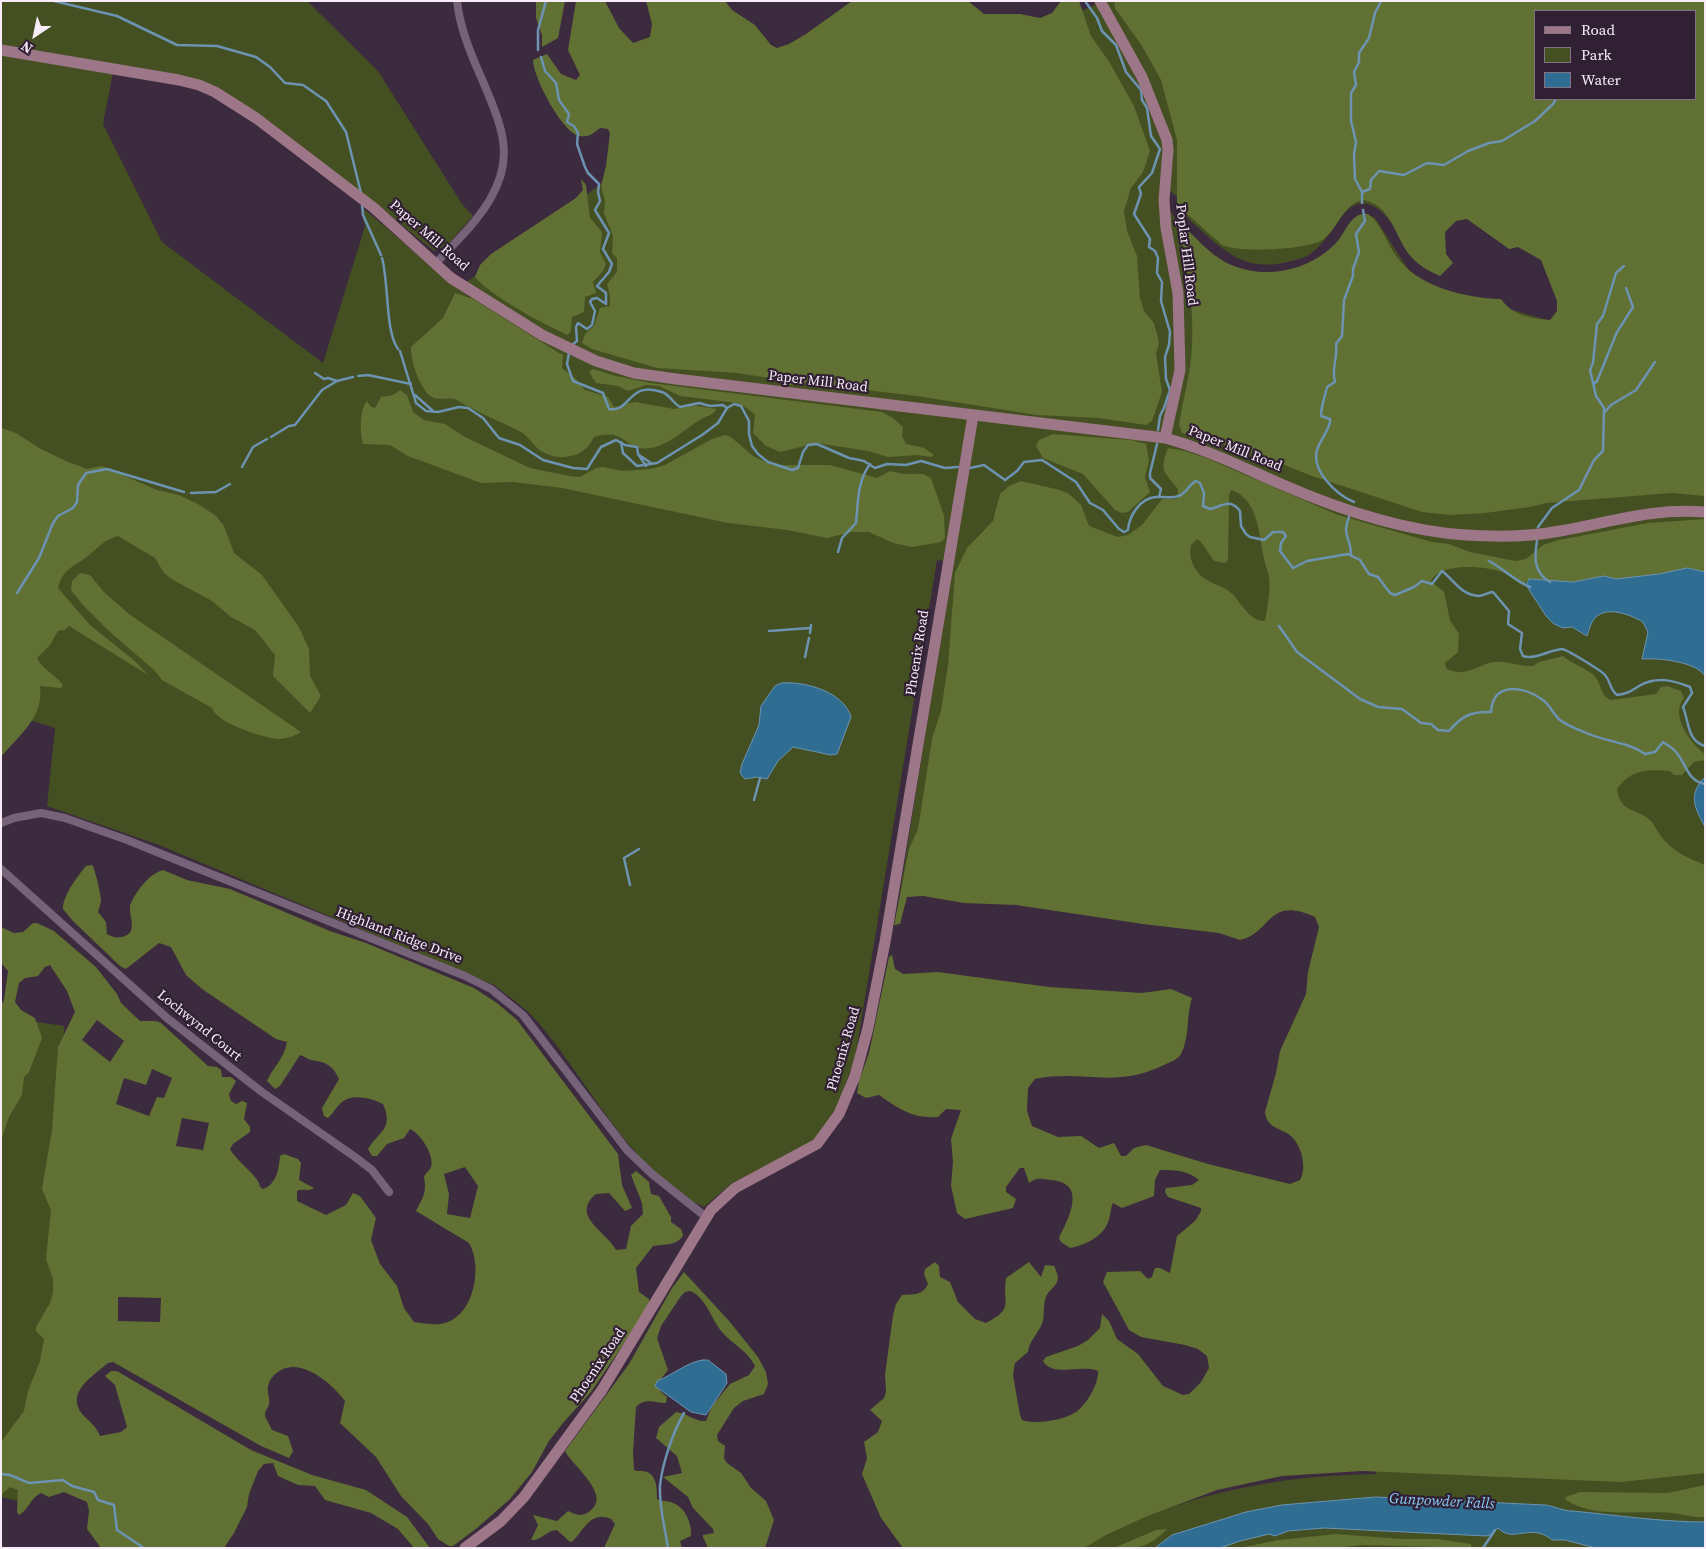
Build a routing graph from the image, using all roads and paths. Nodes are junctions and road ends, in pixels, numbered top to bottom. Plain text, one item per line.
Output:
1 (457, 1) edge
2 (1100, 1) edge
3 (1, 50) edge
4 (435, 264) junction
5 (973, 416) junction
6 (1165, 438) junction
7 (1705, 512) edge
8 (1, 823) edge
9 (1, 869) edge
10 (389, 1192) dead end
11 (706, 1217) junction
12 (465, 1548) edge

1 - 4 street
2 - 6 main road, Poplar Hill Road
3 - 4 main road, Paper Mill Road
4 - 5 main road, Paper Mill Road
5 - 6 main road, Paper Mill Road
5 - 11 main road, Phoenix Road
6 - 7 main road, Paper Mill Road
8 - 11 street, Highland Ridge Drive
9 - 10 street, Lochwynd Court
11 - 12 main road, Phoenix Road

